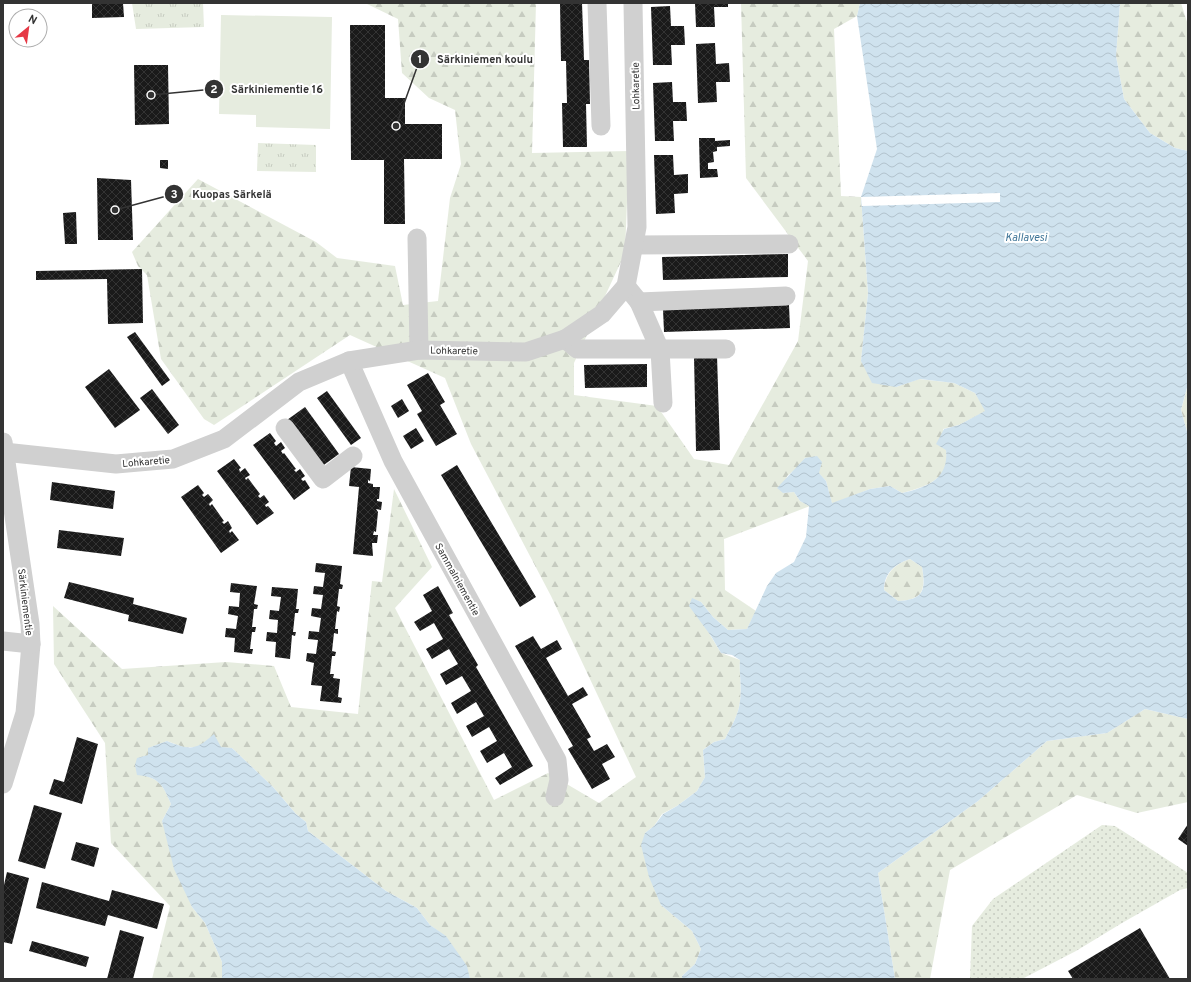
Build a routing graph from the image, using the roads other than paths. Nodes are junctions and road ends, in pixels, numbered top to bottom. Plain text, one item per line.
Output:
1 (598, 3) edge
2 (633, 3) edge
3 (601, 126) dead end
4 (416, 238) dead end
5 (789, 244) dead end
6 (634, 245) junction
7 (626, 286) junction
8 (786, 296) dead end
9 (639, 302) junction
10 (565, 339) junction
11 (726, 349) dead end
12 (420, 350) junction
13 (660, 350) junction
14 (349, 361) junction
15 (663, 403) dead end
16 (285, 428) dead end
17 (4, 447) edge
18 (352, 456) dead end
19 (3, 641) edge
20 (31, 644) junction
21 (3, 784) edge
22 (555, 797) dead end

1 - 3 street
2 - 6 street, Lohkaretie
4 - 12 street
5 - 6 street
6 - 7 street, Lohkaretie
7 - 9 street
7 - 10 street, Lohkaretie
8 - 9 street
9 - 13 street
10 - 12 street, Lohkaretie
10 - 13 street
11 - 13 street
12 - 14 street, Lohkaretie
13 - 15 street
14 - 17 street, Lohkaretie
14 - 22 street, Sammalniementie
16 - 18 street
17 - 20 street, Särkiniementie
19 - 20 street
20 - 21 street, Särkiniementie

